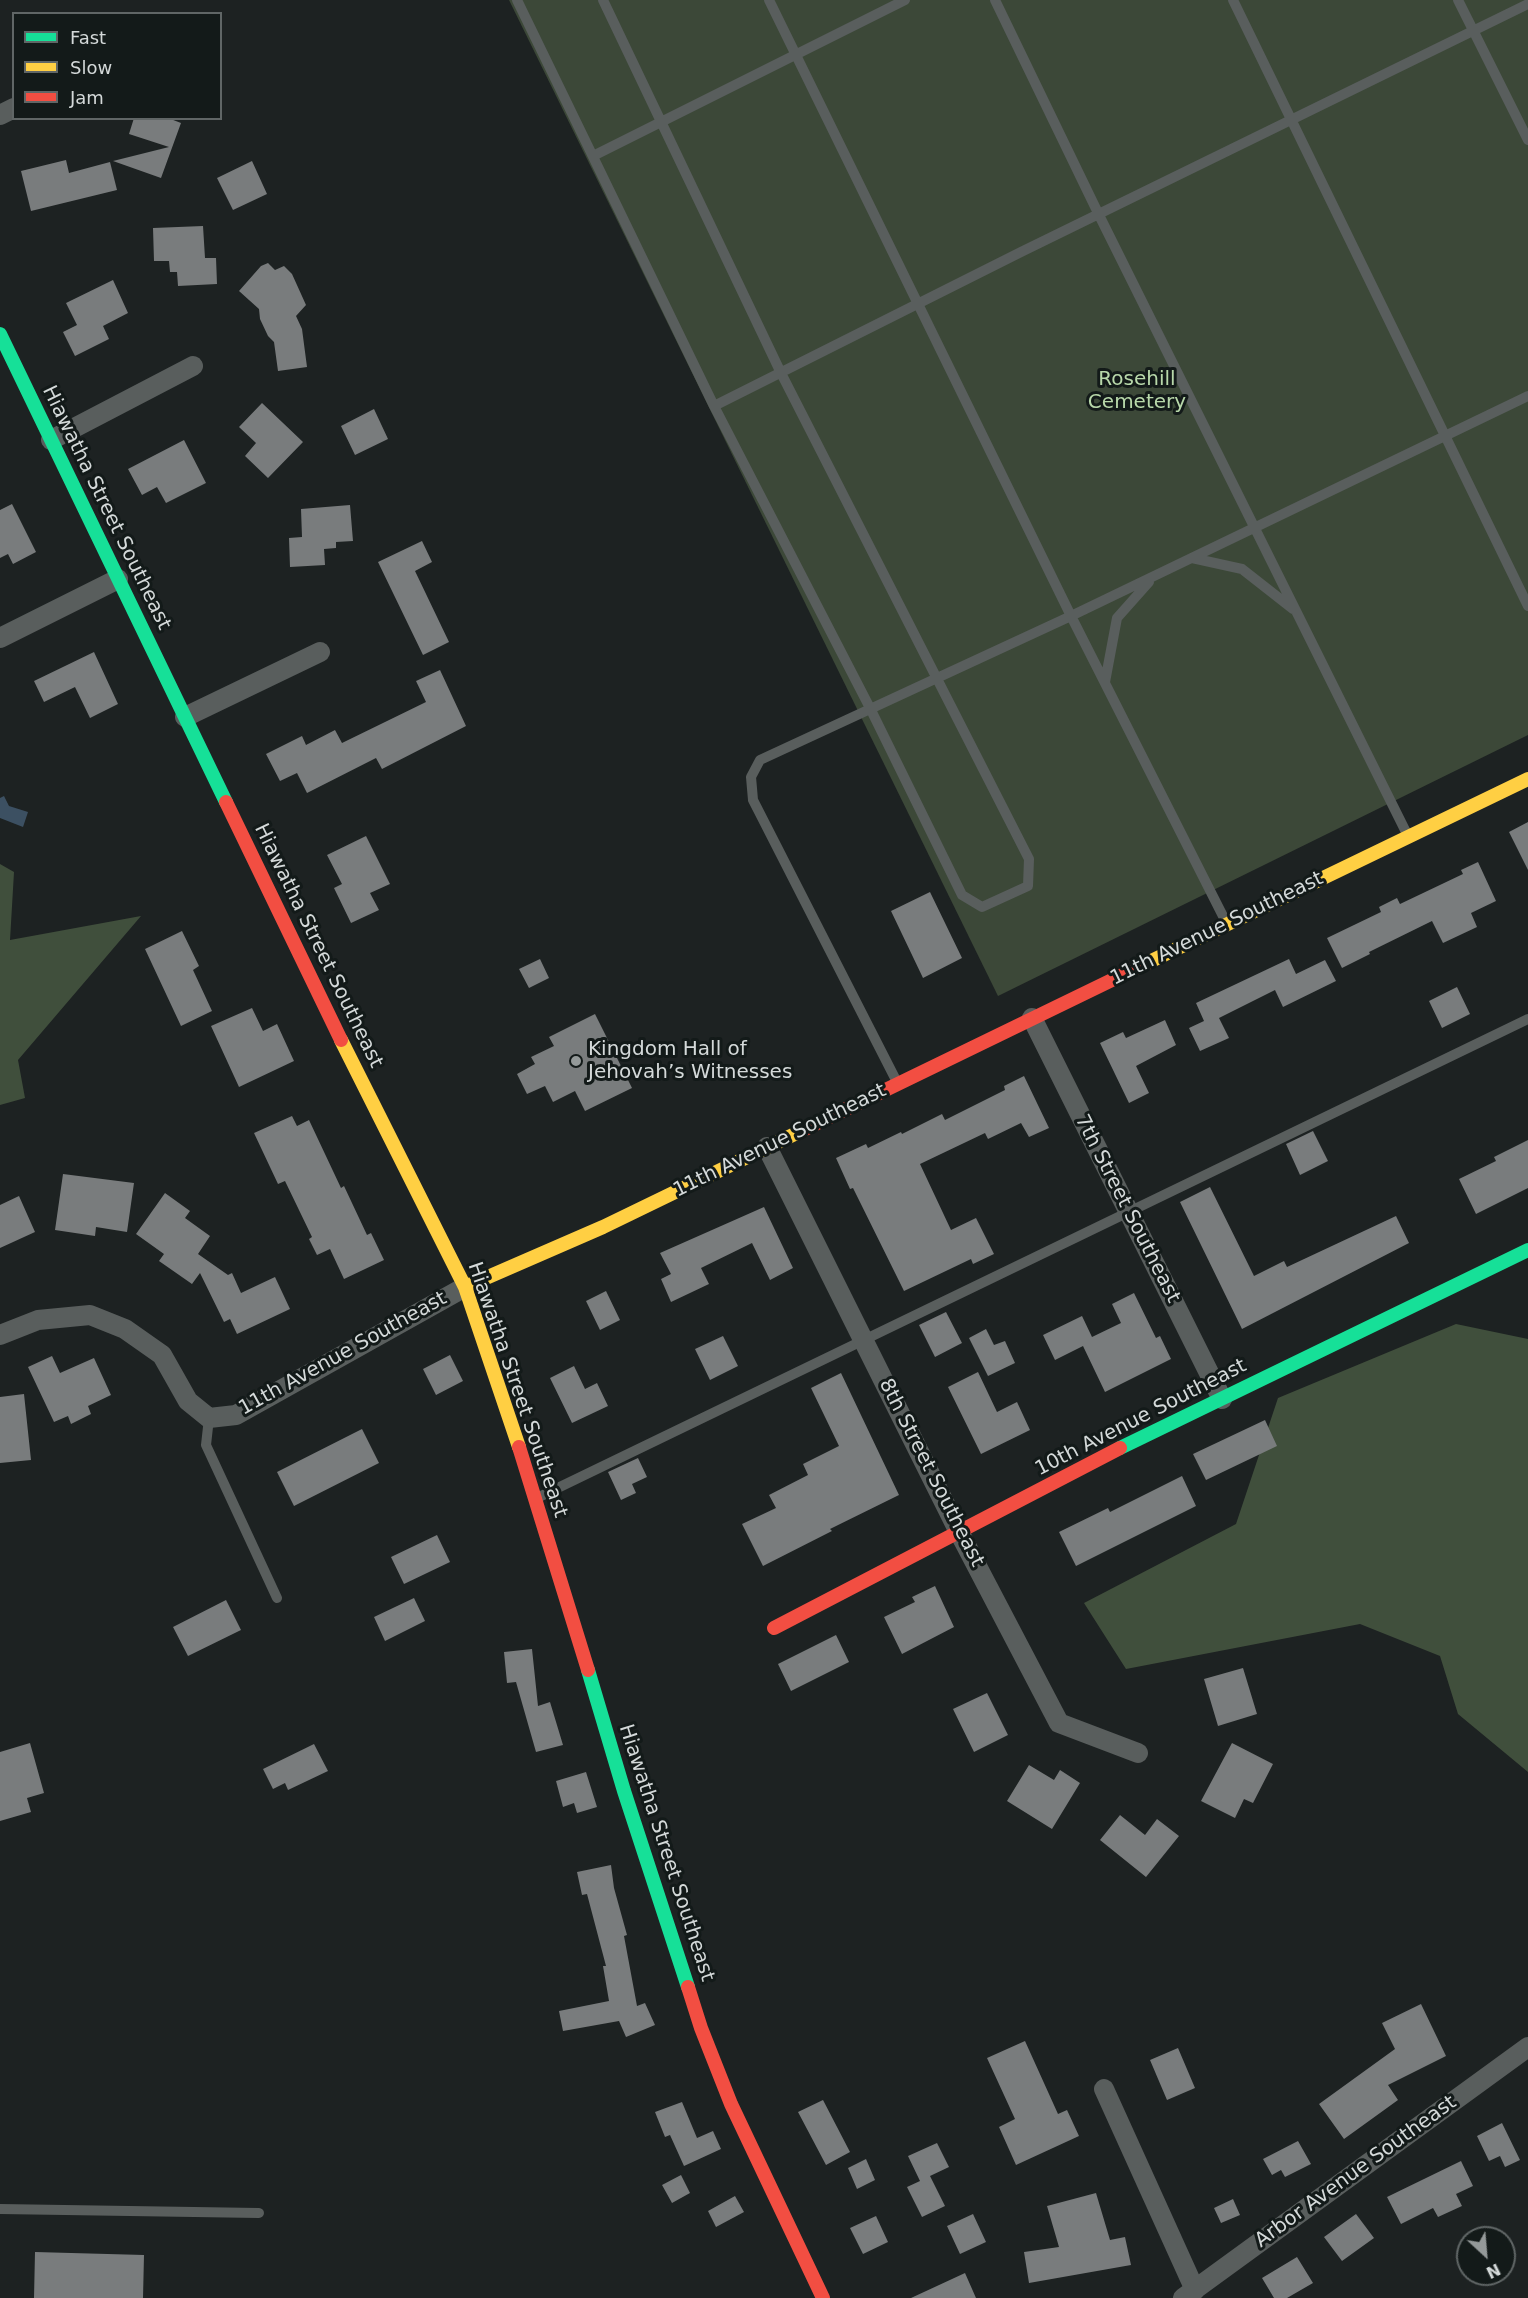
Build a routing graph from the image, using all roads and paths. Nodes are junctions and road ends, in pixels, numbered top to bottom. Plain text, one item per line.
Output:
1 (517, 0) edge
2 (603, 0) edge
3 (769, 0) edge
4 (904, 0) edge
5 (995, 0) edge
6 (1233, 0) edge
7 (1458, 0) edge
8 (1528, 4) edge
9 (1473, 31) junction
10 (795, 54) junction
11 (1293, 121) junction
12 (661, 122) junction
13 (1528, 141) edge
14 (593, 156) junction
15 (1099, 215) junction
16 (918, 304) junction
17 (0, 334) edge
18 (193, 366) dead end
19 (781, 373) junction
20 (1528, 396) edge
21 (714, 406) junction
22 (1446, 436) junction
23 (51, 440) junction
24 (1254, 528) junction
25 (1192, 558) junction
26 (1153, 577) junction
27 (118, 579) junction
28 (1528, 606) edge
29 (1296, 611) junction
30 (1071, 616) junction
31 (0, 638) edge
32 (320, 652) dead end
33 (937, 679) junction
34 (1105, 682) junction
35 (870, 708) junction
36 (185, 717) junction
37 (1528, 779) edge
38 (1409, 837) junction
39 (1227, 924) junction
40 (1032, 1018) junction
41 (1528, 1019) edge
42 (898, 1084) junction
43 (767, 1148) junction
44 (1128, 1211) junction
45 (1528, 1250) edge
46 (465, 1287) junction
47 (0, 1335) edge
48 (863, 1339) junction
49 (1222, 1399) junction
50 (209, 1418) junction
51 (536, 1498) junction
52 (960, 1532) junction
53 (277, 1598) dead end
54 (774, 1628) dead end
55 (1138, 1753) dead end
56 (1528, 2047) edge
57 (1104, 2089) dead end
58 (0, 2209) edge
59 (259, 2213) dead end
60 (1189, 2294) edge
61 (823, 2298) edge

1 - 14 lane
2 - 12 lane
3 - 10 lane
4 - 10 lane
5 - 15 lane
6 - 11 lane
7 - 9 lane
8 - 9 lane
9 - 11 lane
9 - 13 lane
10 - 12 lane
10 - 16 lane
11 - 15 lane
11 - 22 lane
12 - 14 lane
12 - 19 lane
14 - 21 lane
15 - 16 lane
15 - 24 lane
16 - 19 lane
16 - 30 lane
17 - 23 street, Hiawatha Street Southeast
18 - 23 street
19 - 21 lane
19 - 33 lane
20 - 22 lane
21 - 35 lane
22 - 24 lane
22 - 28 lane
23 - 27 street, Hiawatha Street Southeast
24 - 25 lane
24 - 29 lane
25 - 26 lane
25 - 29 lane
26 - 30 lane
26 - 34 lane
27 - 31 street
27 - 36 street, Hiawatha Street Southeast
29 - 38 lane
30 - 33 lane
30 - 34 lane
32 - 36 street
33 - 35 lane
33 - 35 lane
34 - 39 lane
35 - 42 lane
36 - 46 street, Hiawatha Street Southeast
37 - 38 street, 11th Avenue Southeast
38 - 39 street, 11th Avenue Southeast
39 - 40 street, 11th Avenue Southeast
40 - 42 street, 11th Avenue Southeast
40 - 44 street, 7th Street Southeast
41 - 44 lane
42 - 43 street, 11th Avenue Southeast
43 - 46 street, 11th Avenue Southeast
43 - 48 street, 8th Street Southeast
44 - 48 lane
44 - 49 street, 7th Street Southeast
45 - 49 street, 10th Avenue Southeast
46 - 50 street, 11th Avenue Southeast
46 - 51 street, Hiawatha Street Southeast
47 - 50 street
48 - 51 lane
48 - 52 street, 8th Street Southeast
49 - 52 street, 10th Avenue Southeast
50 - 53 lane
51 - 61 street, Hiawatha Street Southeast
52 - 54 street, 10th Avenue Southeast
52 - 55 street, 8th Street Southeast
56 - 60 street, Arbor Avenue Southeast
57 - 60 street
58 - 59 lane

